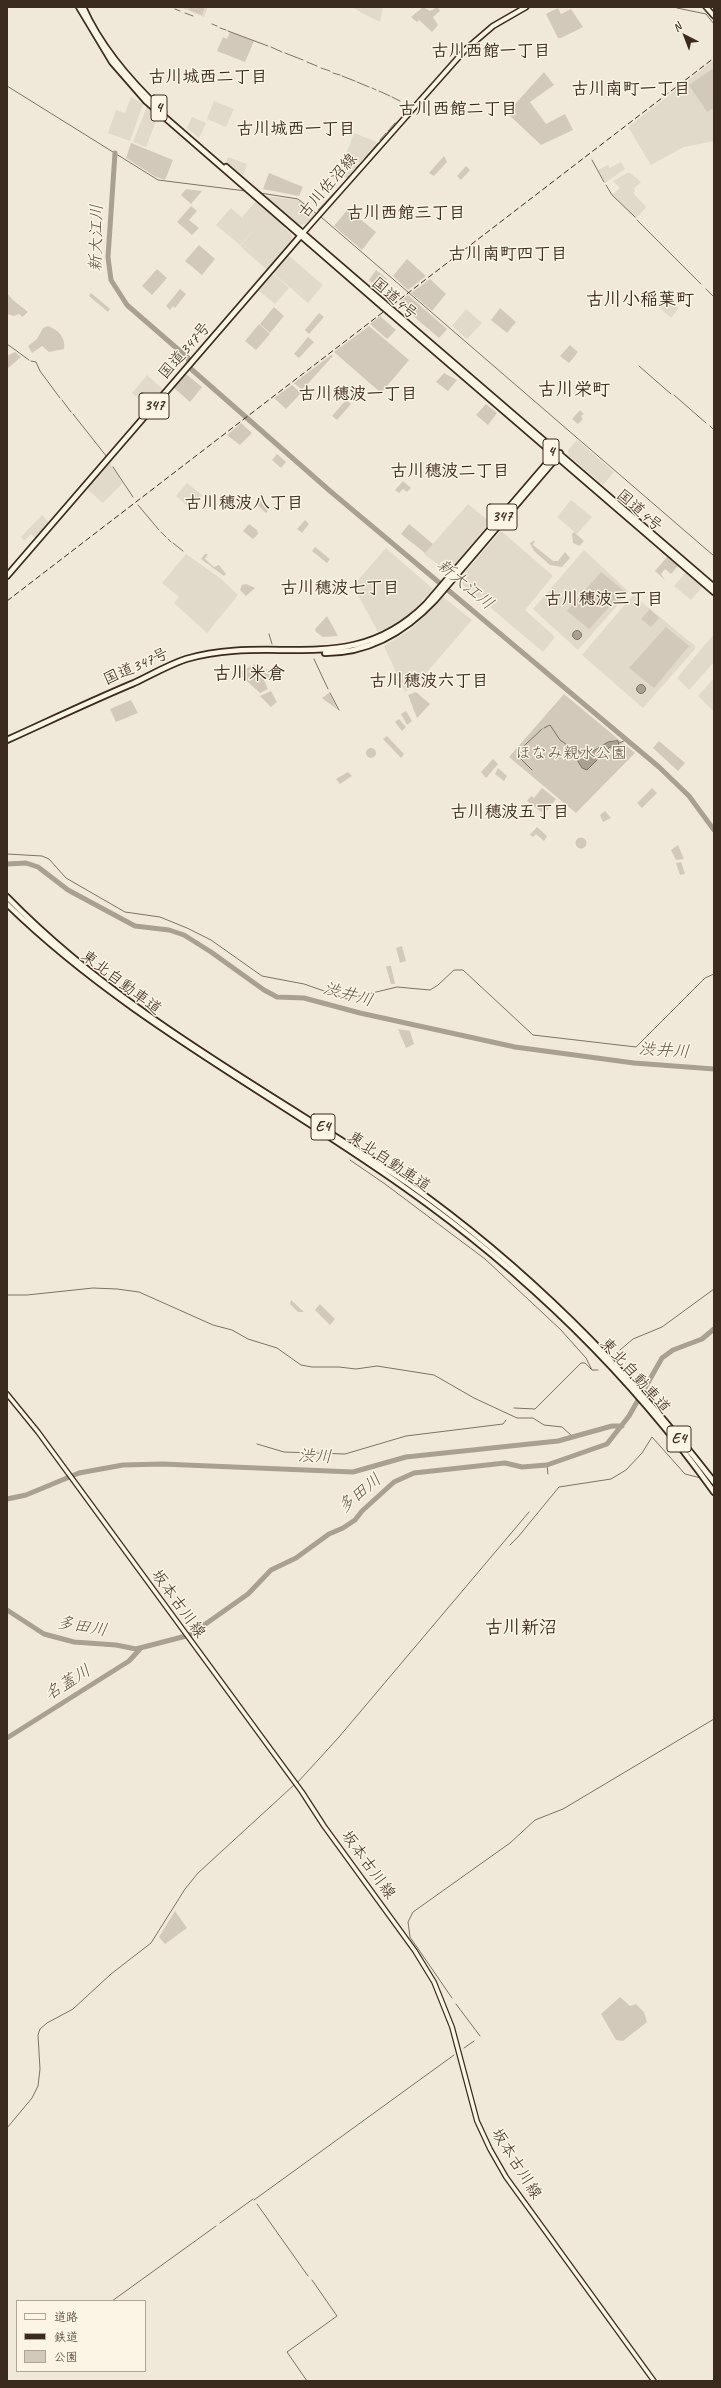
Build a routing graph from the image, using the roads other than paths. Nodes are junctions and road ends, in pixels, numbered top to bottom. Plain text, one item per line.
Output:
1 (79, 7) edge
2 (83, 7) edge
3 (526, 7) edge
4 (706, 7) edge
5 (714, 16) edge
6 (254, 193) junction
7 (302, 234) junction
8 (557, 456) junction
9 (7, 576) edge
10 (714, 588) edge
11 (714, 592) edge
12 (7, 740) edge
13 (7, 897) edge
14 (7, 904) edge
15 (624, 1377) junction
16 (7, 1394) edge
17 (650, 1407) junction
18 (714, 1482) edge
19 (714, 1492) edge
20 (654, 2381) edge

1 - 6 highway, 国道4号 / 4
2 - 6 highway, 国道4号 / 4
3 - 7 main road, 古川佐沼線
4 - 5 main road
6 - 7 highway, 国道4号 / 4
7 - 8 highway, 国道4号 / 4, bridge
7 - 9 highway, 国道347号 / 347
8 - 10 highway, 国道4号 / 4
8 - 11 highway, 国道4号 / 4
8 - 12 highway, 国道347号 / 347
13 - 15 highway, 東北自動車道 / E4
14 - 15 highway, 東北自動車道 / E4
15 - 17 highway, 東北自動車道 / E4
16 - 20 main road, 坂本古川線
17 - 18 highway, 東北自動車道 / E4
17 - 19 highway, 東北自動車道 / E4

